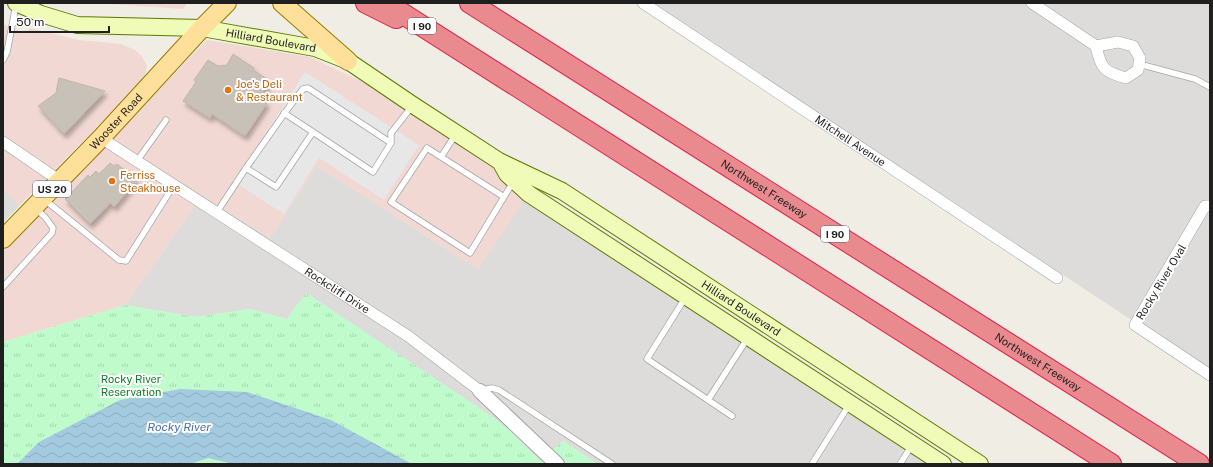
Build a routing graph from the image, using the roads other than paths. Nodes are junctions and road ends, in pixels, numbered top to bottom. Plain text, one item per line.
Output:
1 (16, 3) edge
2 (227, 3) edge
3 (282, 3) edge
4 (366, 3) edge
5 (386, 3) edge
6 (470, 3) edge
7 (644, 3) edge
8 (1032, 3) edge
9 (202, 28) junction
10 (1096, 46) junction
11 (457, 48) junction
12 (5, 51) edge
13 (3, 60) edge
14 (348, 61) junction
15 (1139, 64) junction
16 (1210, 87) edge
17 (413, 105) junction
18 (284, 113) junction
19 (166, 120) dead end
20 (313, 132) junction
21 (456, 134) junction
22 (101, 138) junction
23 (3, 142) edge
24 (391, 143) junction
25 (441, 157) junction
26 (137, 161) junction
27 (499, 161) junction
28 (246, 168) junction
29 (60, 180) junction
30 (514, 180) junction
31 (174, 185) junction
32 (504, 197) junction
33 (39, 202) junction
34 (1210, 206) edge
35 (217, 212) junction
36 (3, 239) edge
37 (1057, 278) dead end
38 (3, 287) edge
39 (686, 296) junction
40 (748, 337) junction
41 (1210, 375) edge
42 (480, 391) junction
43 (708, 400) junction
44 (850, 403) junction
45 (732, 416) dead end
46 (913, 444) junction
47 (557, 464) edge
48 (612, 464) edge
49 (812, 464) edge
50 (900, 464) edge
51 (943, 464) edge
52 (980, 464) edge
53 (1111, 464) edge
54 (1199, 464) edge

1 - 9 main road, Hilliard Boulevard
1 - 12 lane
2 - 9 main road, Wooster Road / US 20
3 - 14 main road
4 - 11 highway
5 - 11 highway, I 90
6 - 54 highway, Northwest Freeway / I 90
7 - 37 street, Mitchell Avenue
8 - 10 street
9 - 14 main road, Hilliard Boulevard
9 - 22 main road, Wooster Road / US 20
10 - 15 street
10 - 15 street
11 - 53 highway, I 90
12 - 13 lane
14 - 17 main road, Hilliard Boulevard
15 - 16 lane
17 - 21 main road, Hilliard Boulevard
17 - 24 lane
18 - 20 lane
18 - 24 lane
18 - 28 lane
19 - 26 lane
20 - 24 lane
20 - 28 lane
21 - 25 lane
21 - 27 main road, Hilliard Boulevard
22 - 26 street, Rockcliff Drive
22 - 29 main road, Wooster Road / US 20
23 - 29 street
25 - 32 lane
25 - 32 lane
26 - 31 street, Rockcliff Drive
27 - 30 main road, Hilliard Boulevard
27 - 52 main road, Hilliard Boulevard
28 - 35 lane
29 - 33 main road, Wooster Road / US 20
30 - 32 lane
30 - 39 main road, Hilliard Boulevard
31 - 33 lane
31 - 35 street, Rockcliff Drive
33 - 36 main road, Wooster Road / US 20
33 - 38 lane
34 - 41 street, Rocky River Oval
35 - 42 street, Rockcliff Drive
39 - 40 main road, Hilliard Boulevard
39 - 43 lane
40 - 43 lane
40 - 44 main road, Hilliard Boulevard
42 - 47 street, Rockcliff Drive
42 - 48 lane
43 - 45 lane
44 - 46 main road, Hilliard Boulevard
44 - 49 lane
46 - 50 lane
46 - 51 main road, Hilliard Boulevard

